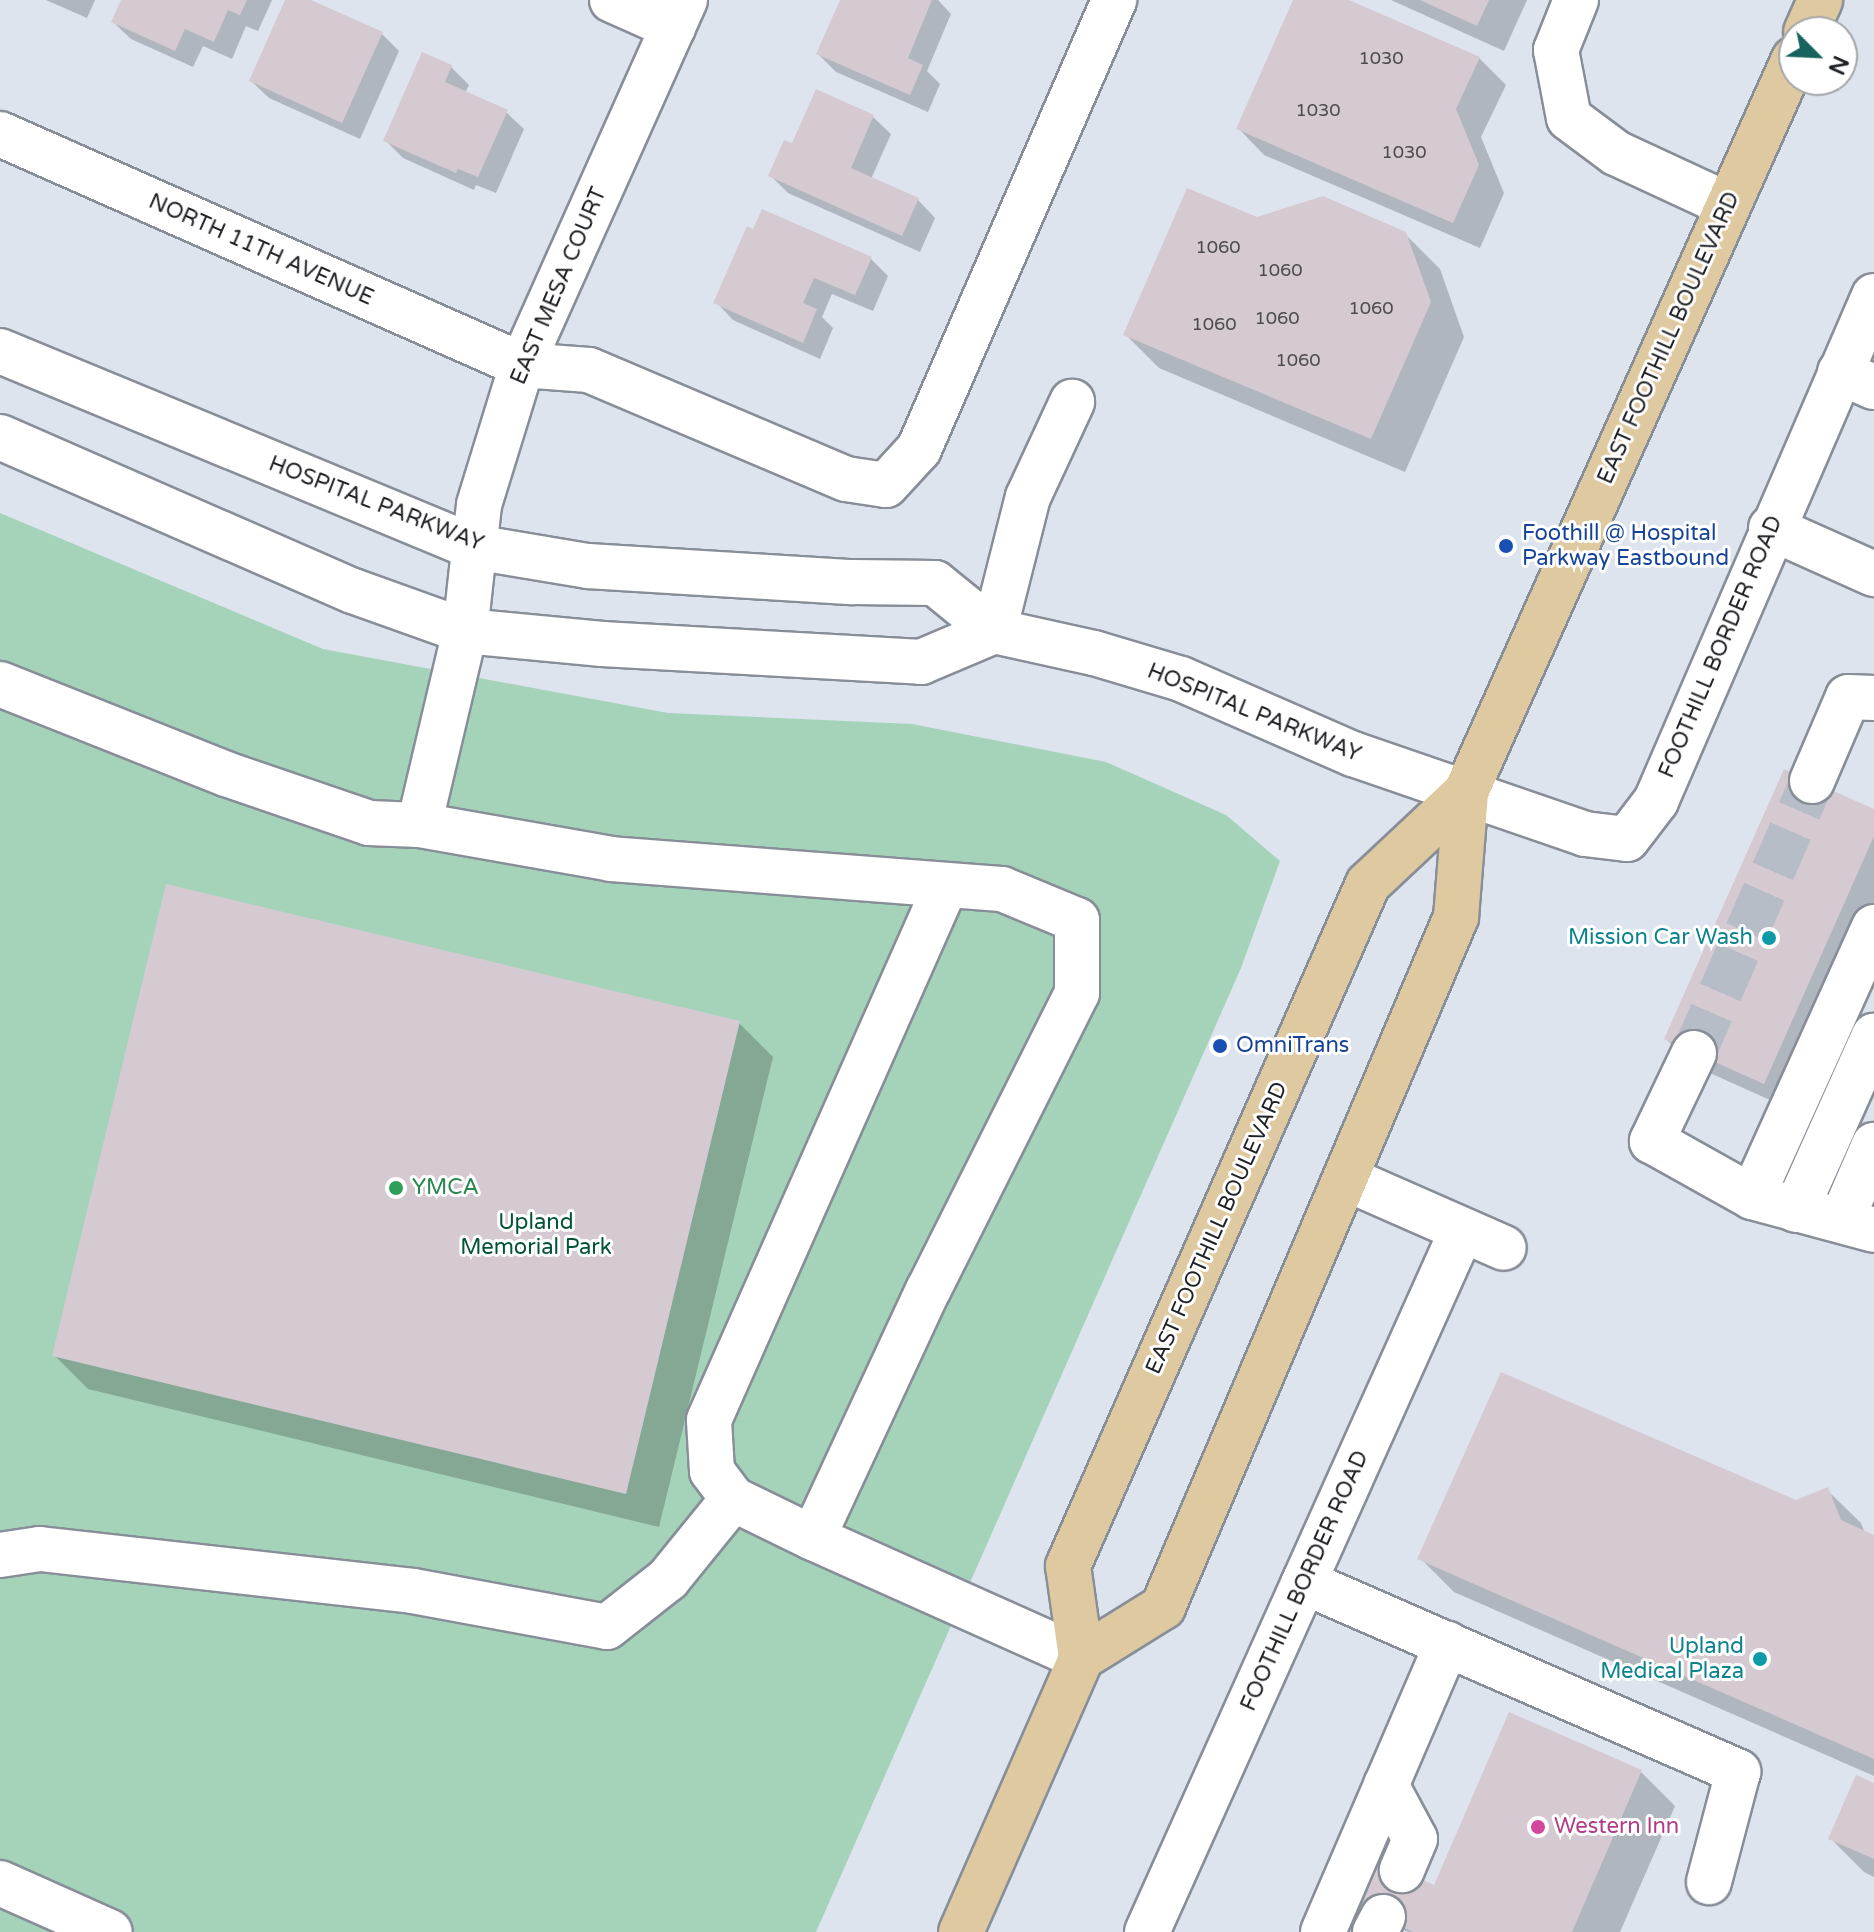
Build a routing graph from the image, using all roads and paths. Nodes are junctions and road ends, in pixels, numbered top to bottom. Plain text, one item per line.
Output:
1 (612, 0) edge
2 (1114, 0) edge
3 (1576, 0) edge
4 (679, 14) edge
5 (1778, 94) edge
6 (0, 134) edge
7 (1728, 205) junction
8 (1874, 296) edge
9 (0, 351) edge
10 (522, 365) junction
11 (1857, 380) edge
12 (1072, 402) dead end
13 (0, 437) edge
14 (1771, 528) junction
15 (474, 547) junction
16 (1874, 574) edge
17 (465, 631) junction
18 (994, 631) junction
19 (0, 684) edge
20 (1874, 698) edge
21 (1812, 781) tunnel mouth
22 (1466, 792) junction
23 (419, 825) junction
24 (946, 885) junction
25 (1874, 927) edge
26 (1874, 1036) edge
27 (1694, 1053) tunnel mouth
28 (1874, 1145) edge
29 (1347, 1179) junction
30 (1752, 1197) junction
31 (1796, 1210) junction
32 (1858, 1224) edge
33 (1462, 1230) junction
34 (1504, 1248) dead end
35 (733, 1499) junction
36 (813, 1538) junction
37 (0, 1555) edge
38 (1304, 1582) junction
39 (1447, 1644) junction
40 (1081, 1658) junction
41 (1386, 1785) junction
42 (1402, 1870) dead end
43 (1709, 1882) dead end
44 (0, 1883) edge
45 (110, 1932) edge
46 (961, 1932) edge
47 (1147, 1932) edge
48 (1323, 1932) edge

1 - 4 street
2 - 10 street, NORTH 11TH AVENUE
3 - 7 street
4 - 10 street, EAST MESA COURT
5 - 7 main road, EAST FOOTHILL BOULEVARD
6 - 10 street, NORTH 11TH AVENUE
7 - 22 main road, EAST FOOTHILL BOULEVARD
8 - 11 street, FOOTHILL BORDER ROAD
9 - 15 street, HOSPITAL PARKWAY
10 - 15 street, EAST MESA COURT
11 - 14 street, FOOTHILL BORDER ROAD
12 - 18 street
13 - 17 street
14 - 16 street
14 - 22 street, FOOTHILL BORDER ROAD
15 - 17 street, EAST MESA COURT
15 - 18 street, HOSPITAL PARKWAY
17 - 18 street
17 - 23 street, EAST MESA COURT
18 - 22 street, HOSPITAL PARKWAY
19 - 23 street
20 - 21 street
22 - 29 main road, EAST FOOTHILL BOULEVARD
22 - 40 main road, EAST FOOTHILL BOULEVARD
23 - 24 street
24 - 35 street
24 - 36 street
25 - 30 street
26 - 31 street
27 - 30 street
28 - 32 street
29 - 33 street
29 - 40 main road, EAST FOOTHILL BOULEVARD
30 - 31 street
31 - 32 street
33 - 34 street
33 - 38 street, FOOTHILL BORDER ROAD
35 - 36 street
35 - 37 street
36 - 40 street
38 - 39 street
38 - 47 street, FOOTHILL BORDER ROAD
39 - 41 street
39 - 43 street
40 - 46 main road
41 - 42 street
41 - 48 street
44 - 45 street

